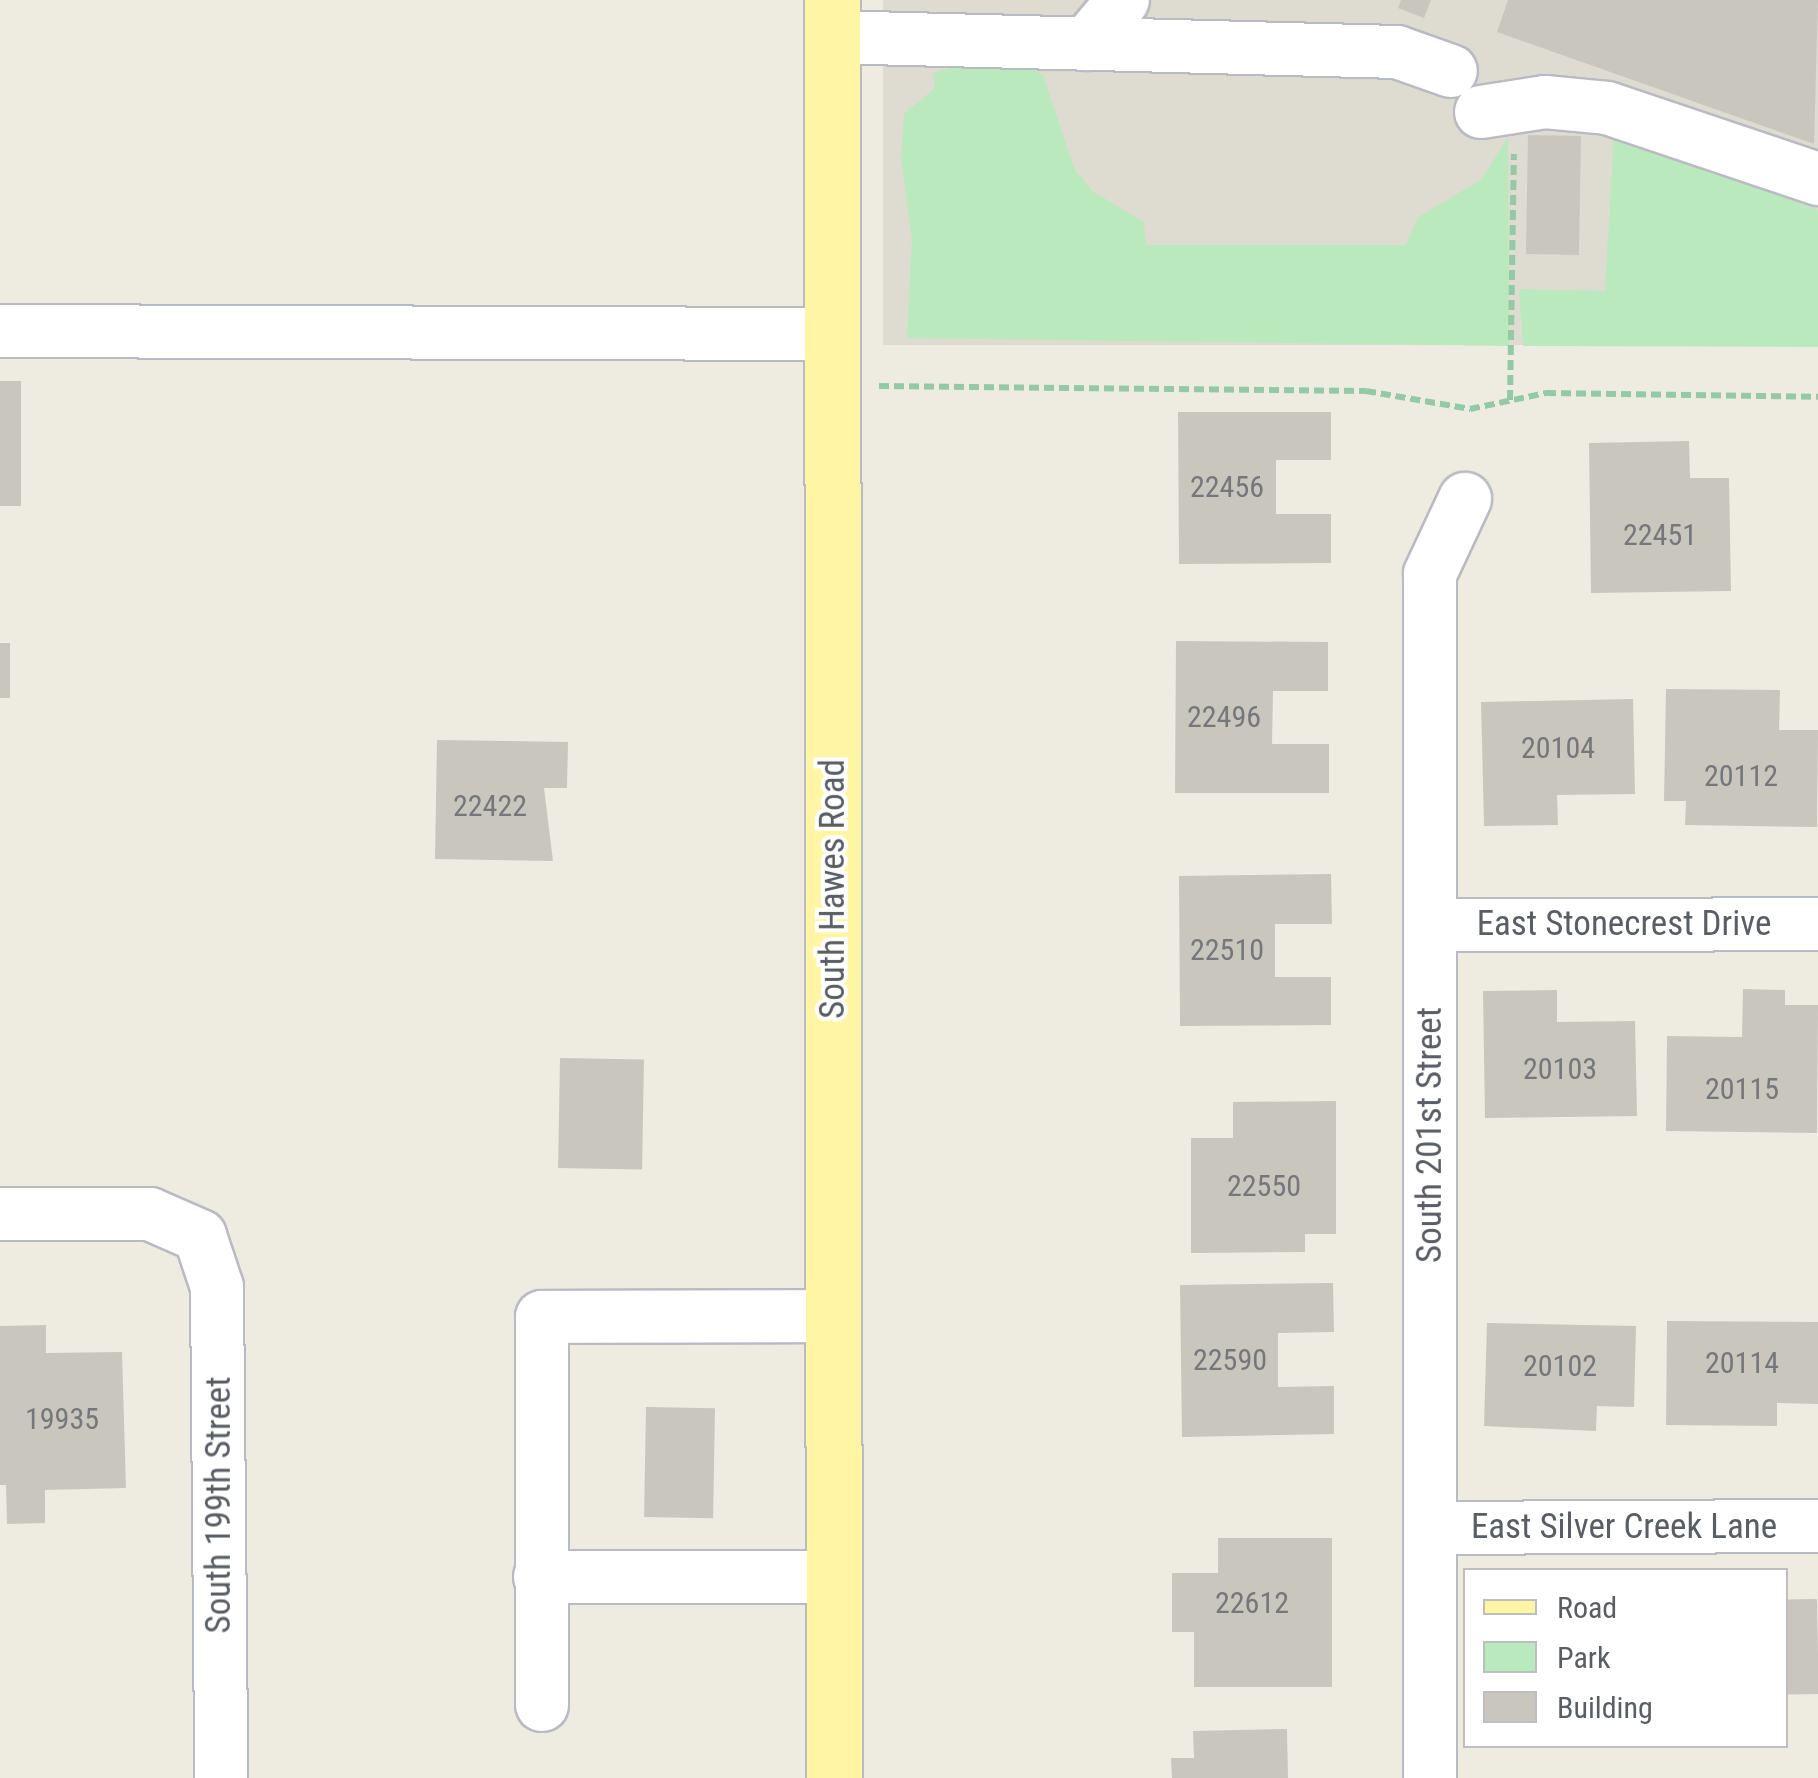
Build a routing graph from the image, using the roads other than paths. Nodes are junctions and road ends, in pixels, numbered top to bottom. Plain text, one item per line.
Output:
1 (1123, 0) edge
2 (832, 19) edge
3 (1086, 44) junction
4 (1818, 179) edge
5 (0, 331) edge
6 (832, 360) junction
7 (1465, 499) dead end
8 (1818, 924) edge
9 (1430, 925) junction
10 (0, 1214) edge
11 (834, 1316) junction
12 (1818, 1526) edge
13 (1430, 1528) junction
14 (540, 1577) junction
15 (834, 1577) junction
16 (542, 1705) dead end
17 (221, 1778) edge
18 (834, 1778) edge
19 (1430, 1778) edge

1 - 3 street
2 - 3 street
2 - 6 main road, South Hawes Road
3 - 4 street
5 - 6 street
6 - 11 main road, South Hawes Road
7 - 9 street, South 201st Street
8 - 9 street, East Stonecrest Drive
9 - 13 street, South 201st Street
10 - 17 street, South 199th Street
11 - 14 street
11 - 15 main road, South Hawes Road
12 - 13 street, East Silver Creek Lane
13 - 19 street, South 201st Street
14 - 15 street
14 - 16 street
15 - 18 main road, South Hawes Road

